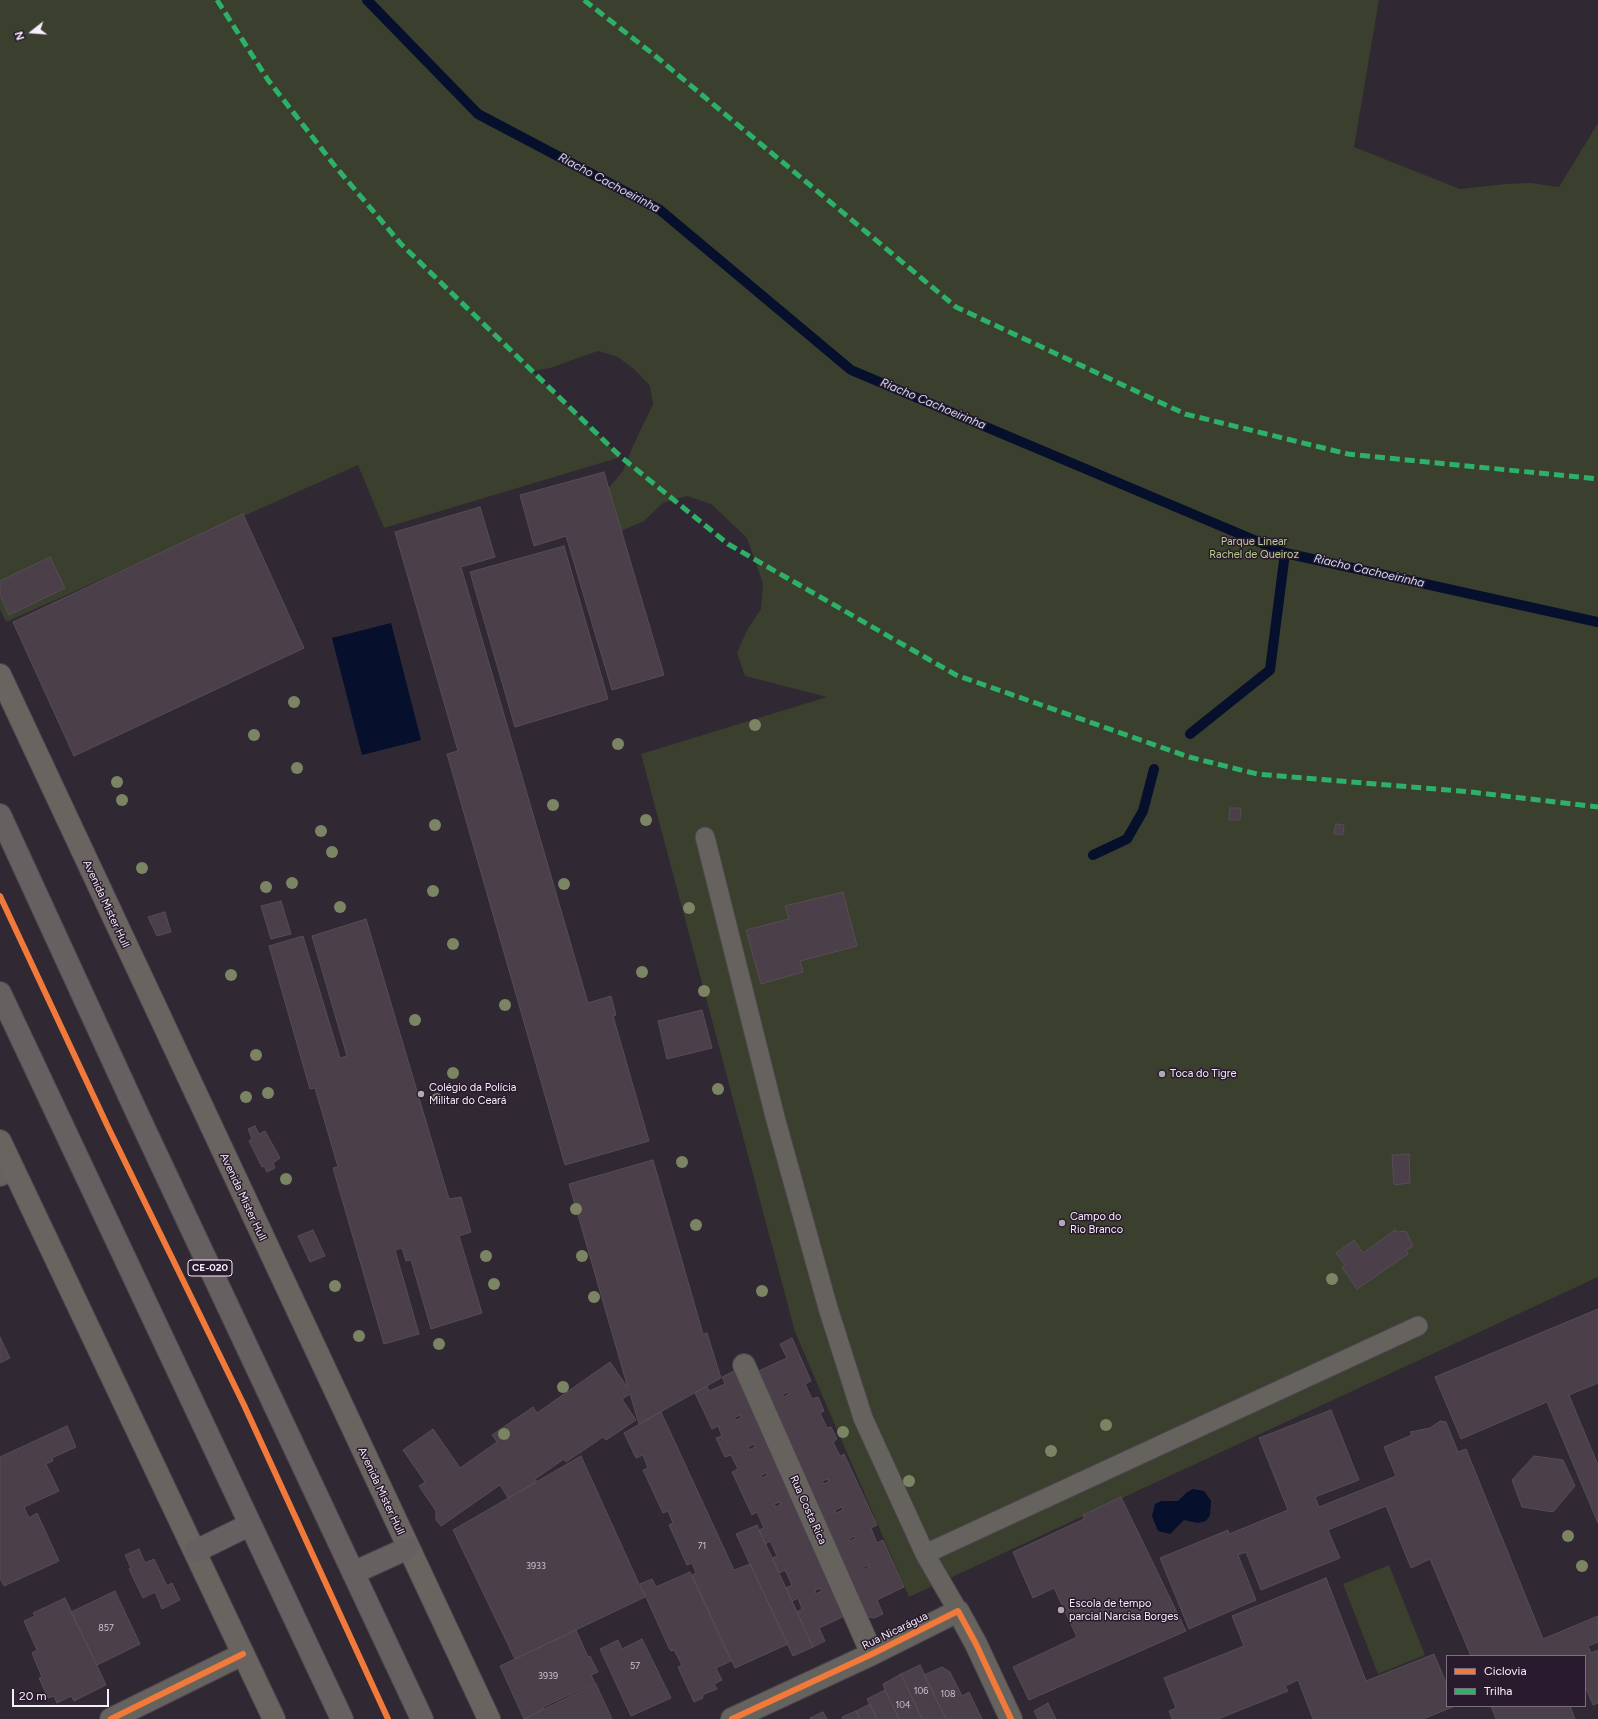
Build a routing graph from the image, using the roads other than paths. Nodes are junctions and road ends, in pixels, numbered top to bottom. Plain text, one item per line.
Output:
1 (0, 675) edge
2 (0, 815) edge
3 (705, 837) dead end
4 (0, 992) edge
5 (0, 1141) edge
6 (7, 1172) edge
7 (1418, 1326) dead end
8 (744, 1365) dead end
9 (249, 1525) junction
10 (408, 1548) junction
11 (196, 1551) junction
12 (925, 1554) junction
13 (353, 1573) junction
14 (958, 1611) junction
15 (243, 1654) junction
16 (872, 1654) junction
17 (111, 1719) edge
18 (274, 1719) edge
19 (342, 1719) edge
20 (422, 1719) edge
21 (489, 1719) edge
22 (732, 1719) edge
23 (1011, 1719) edge

1 - 10 main road, Avenida Mister Hull
2 - 13 highway, CE-020
3 - 12 lane
4 - 9 highway
5 - 6 main road
6 - 11 main road
7 - 12 lane
8 - 16 street, Rua Costa Rica
9 - 11 highway
9 - 19 highway
10 - 13 highway
10 - 21 main road, Avenida Mister Hull
11 - 15 main road
12 - 14 lane
13 - 20 highway, CE-020
14 - 16 street, Rua Nicarágua
14 - 23 street
15 - 17 street
15 - 18 main road
16 - 22 street, Rua Nicarágua

